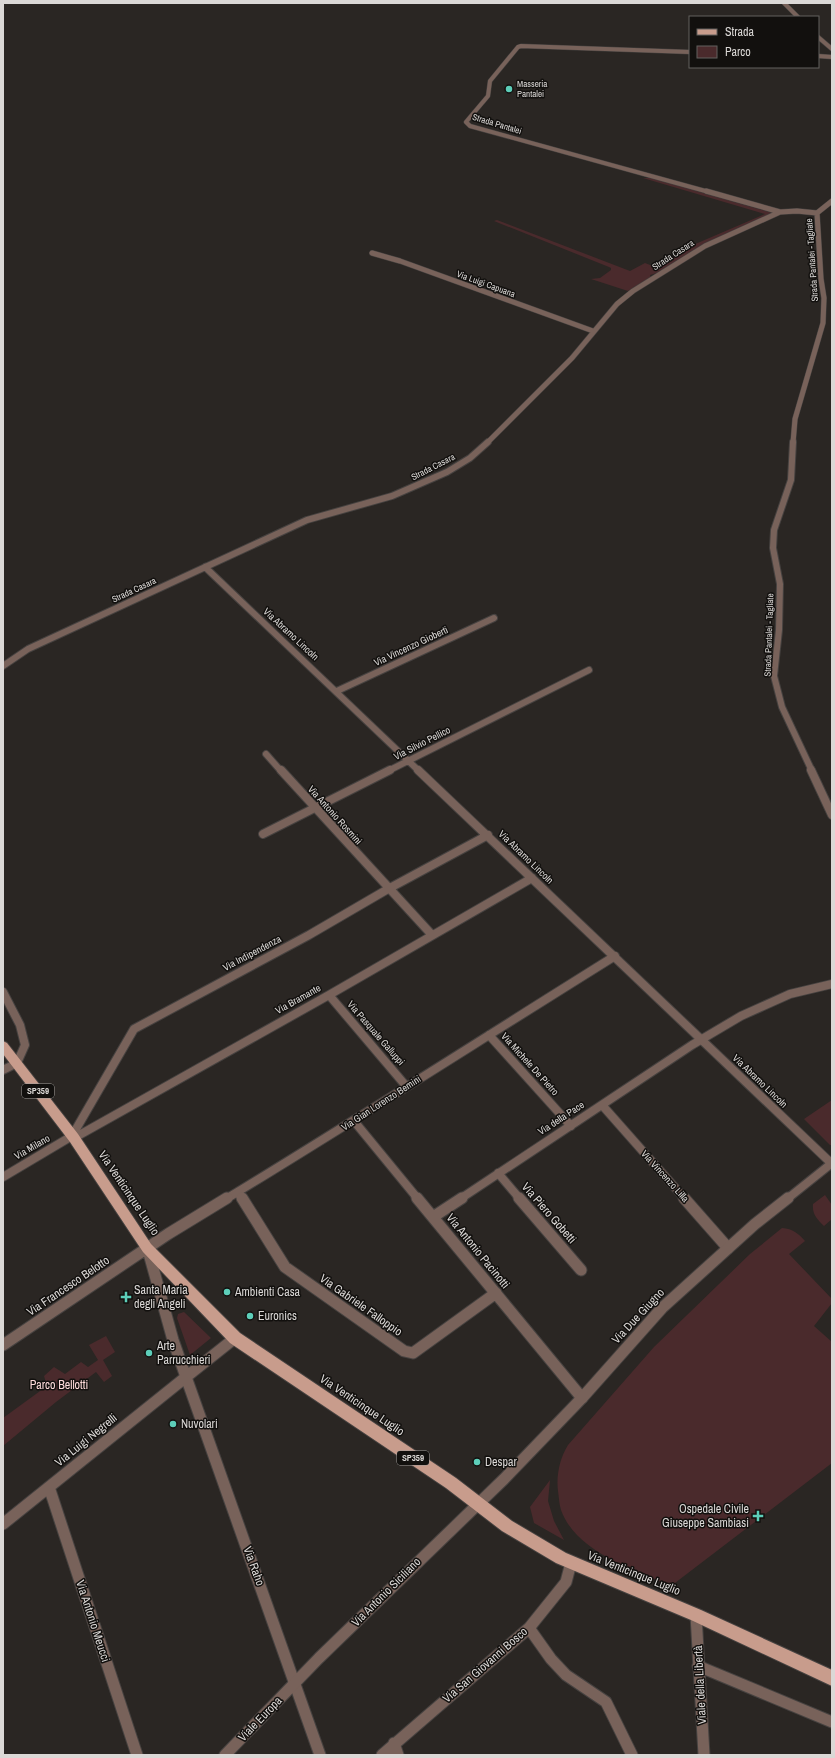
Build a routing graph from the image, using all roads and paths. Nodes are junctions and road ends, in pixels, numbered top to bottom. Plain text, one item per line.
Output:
1 (784, 3) edge
2 (797, 16) edge
3 (819, 38) edge
4 (824, 43) junction
5 (832, 44) edge
6 (832, 49) edge
7 (689, 52) edge
8 (819, 56) edge
9 (832, 57) edge
10 (832, 201) edge
11 (780, 212) junction
12 (817, 213) junction
13 (372, 253) dead end
14 (593, 331) junction
15 (205, 567) junction
16 (494, 618) dead end
17 (3, 666) edge
18 (589, 670) dead end
19 (337, 691) junction
20 (266, 754) dead end
21 (409, 761) junction
22 (315, 808) junction
23 (832, 815) edge
24 (263, 834) dead end
25 (488, 835) junction
26 (532, 878) junction
27 (388, 889) junction
28 (432, 935) junction
29 (615, 956) junction
30 (832, 984) edge
31 (3, 992) edge
32 (329, 995) junction
33 (489, 1035) junction
34 (702, 1039) junction
35 (3, 1046) edge
36 (16, 1063) junction
37 (3, 1070) edge
38 (406, 1086) junction
39 (602, 1105) junction
40 (354, 1121) junction
41 (571, 1126) junction
42 (73, 1137) junction
43 (832, 1163) edge
44 (498, 1173) junction
45 (3, 1177) edge
46 (238, 1192) junction
47 (433, 1217) junction
48 (147, 1248) junction
49 (728, 1248) junction
50 (581, 1270) dead end
51 (496, 1293) junction
52 (235, 1338) junction
53 (3, 1345) edge
54 (186, 1377) junction
55 (582, 1398) junction
56 (49, 1487) junction
57 (479, 1503) junction
58 (3, 1524) edge
59 (571, 1563) junction
60 (696, 1615) junction
61 (528, 1628) junction
62 (698, 1666) junction
63 (832, 1678) edge
64 (295, 1682) junction
65 (832, 1722) edge
66 (396, 1749) edge
67 (137, 1755) edge
68 (225, 1755) edge
69 (320, 1755) edge
70 (382, 1755) edge
71 (632, 1755) edge
72 (704, 1755) edge

1 - 2 street
3 - 4 street
4 - 5 street
4 - 6 street
7 - 11 street, Strada Pantalei
8 - 9 street
10 - 12 street
11 - 12 street, Strada Casara
11 - 14 street, Strada Casara
12 - 23 street, Strada Pantalei - Tagliate
13 - 14 street, Via Luigi Capuana
14 - 15 street, Strada Casara
15 - 17 street, Strada Casara
15 - 19 street, Via Abramo Lincoln
16 - 19 street, Via Vincenzo Gioberti
18 - 21 street, Via Silvio Pellico
19 - 21 street, Via Abramo Lincoln
20 - 22 street, Via Antonio Rosmini
21 - 22 street, Via Silvio Pellico
21 - 25 street, Via Abramo Lincoln
22 - 24 street, Via Silvio Pellico
22 - 27 street, Via Antonio Rosmini
25 - 26 street, Via Abramo Lincoln
25 - 27 street, Via Indipendenza
26 - 28 street, Via Bramante
26 - 29 street, Via Abramo Lincoln
27 - 28 street, Via Antonio Rosmini
27 - 42 street, Via Indipendenza
28 - 32 street, Via Bramante
29 - 33 street, Via Gian Lorenzo Bemini
29 - 34 street, Via Abramo Lincoln
30 - 34 street, Via della Pace
31 - 36 street
32 - 38 street, Via Pasquale Galluppi
32 - 42 street, Via Bramante
33 - 38 street, Via Gian Lorenzo Bemini
33 - 41 street, Via Michele De Pietro
34 - 39 street, Via della Pace
34 - 43 street, Via Abramo Lincoln
35 - 36 main road, SP359
36 - 37 street
36 - 42 main road, SP359
38 - 40 street, Via Gian Lorenzo Bemini
39 - 41 street, Via della Pace
39 - 49 street, Via Vincenzo Lilla
40 - 46 street, Via Gian Lorenzo Bemini
40 - 47 street, Via Antonio Pacinotti
41 - 44 street, Via della Pace
42 - 45 street, Via Milano
42 - 48 main road, Via Venticinque Luglio / SP359
43 - 49 street, Via Due Giugno
44 - 47 street, Via della Pace
44 - 50 street, Via Piero Gobetti
46 - 48 street, Via Gian Lorenzo Bemini
46 - 51 street, Via Gabriele Falloppio
47 - 51 street, Via Antonio Pacinotti
48 - 52 main road, Via Venticinque Luglio / SP359
48 - 53 street, Via Francesco Belotto
48 - 54 street, Via Raho
49 - 55 street, Via Due Giugno
51 - 55 street, Via Antonio Pacinotti
52 - 54 street
52 - 57 main road, Via Venticinque Luglio / SP359
54 - 56 street, Via Luigi Negrelli
54 - 64 street, Via Raho
55 - 57 street, Via Due Giugno
56 - 58 street, Via Luigi Negrelli
56 - 67 street, Via Antonio Meucci
57 - 59 main road, Via Venticinque Luglio / SP359
57 - 64 street, Via Antonio Siciliano
59 - 60 main road, Via Venticinque Luglio / SP359
59 - 61 street, Via San Giovanni Bosco
60 - 62 street, Viale della Libertà
60 - 63 main road, Via Venticinque Luglio / SP359
61 - 66 street, Via San Giovanni Bosco
61 - 71 street
62 - 65 street
62 - 72 street, Viale della Libertà
64 - 68 street, Viale Europa
64 - 69 street, Via Raho
66 - 70 street, Via San Giovanni Bosco

